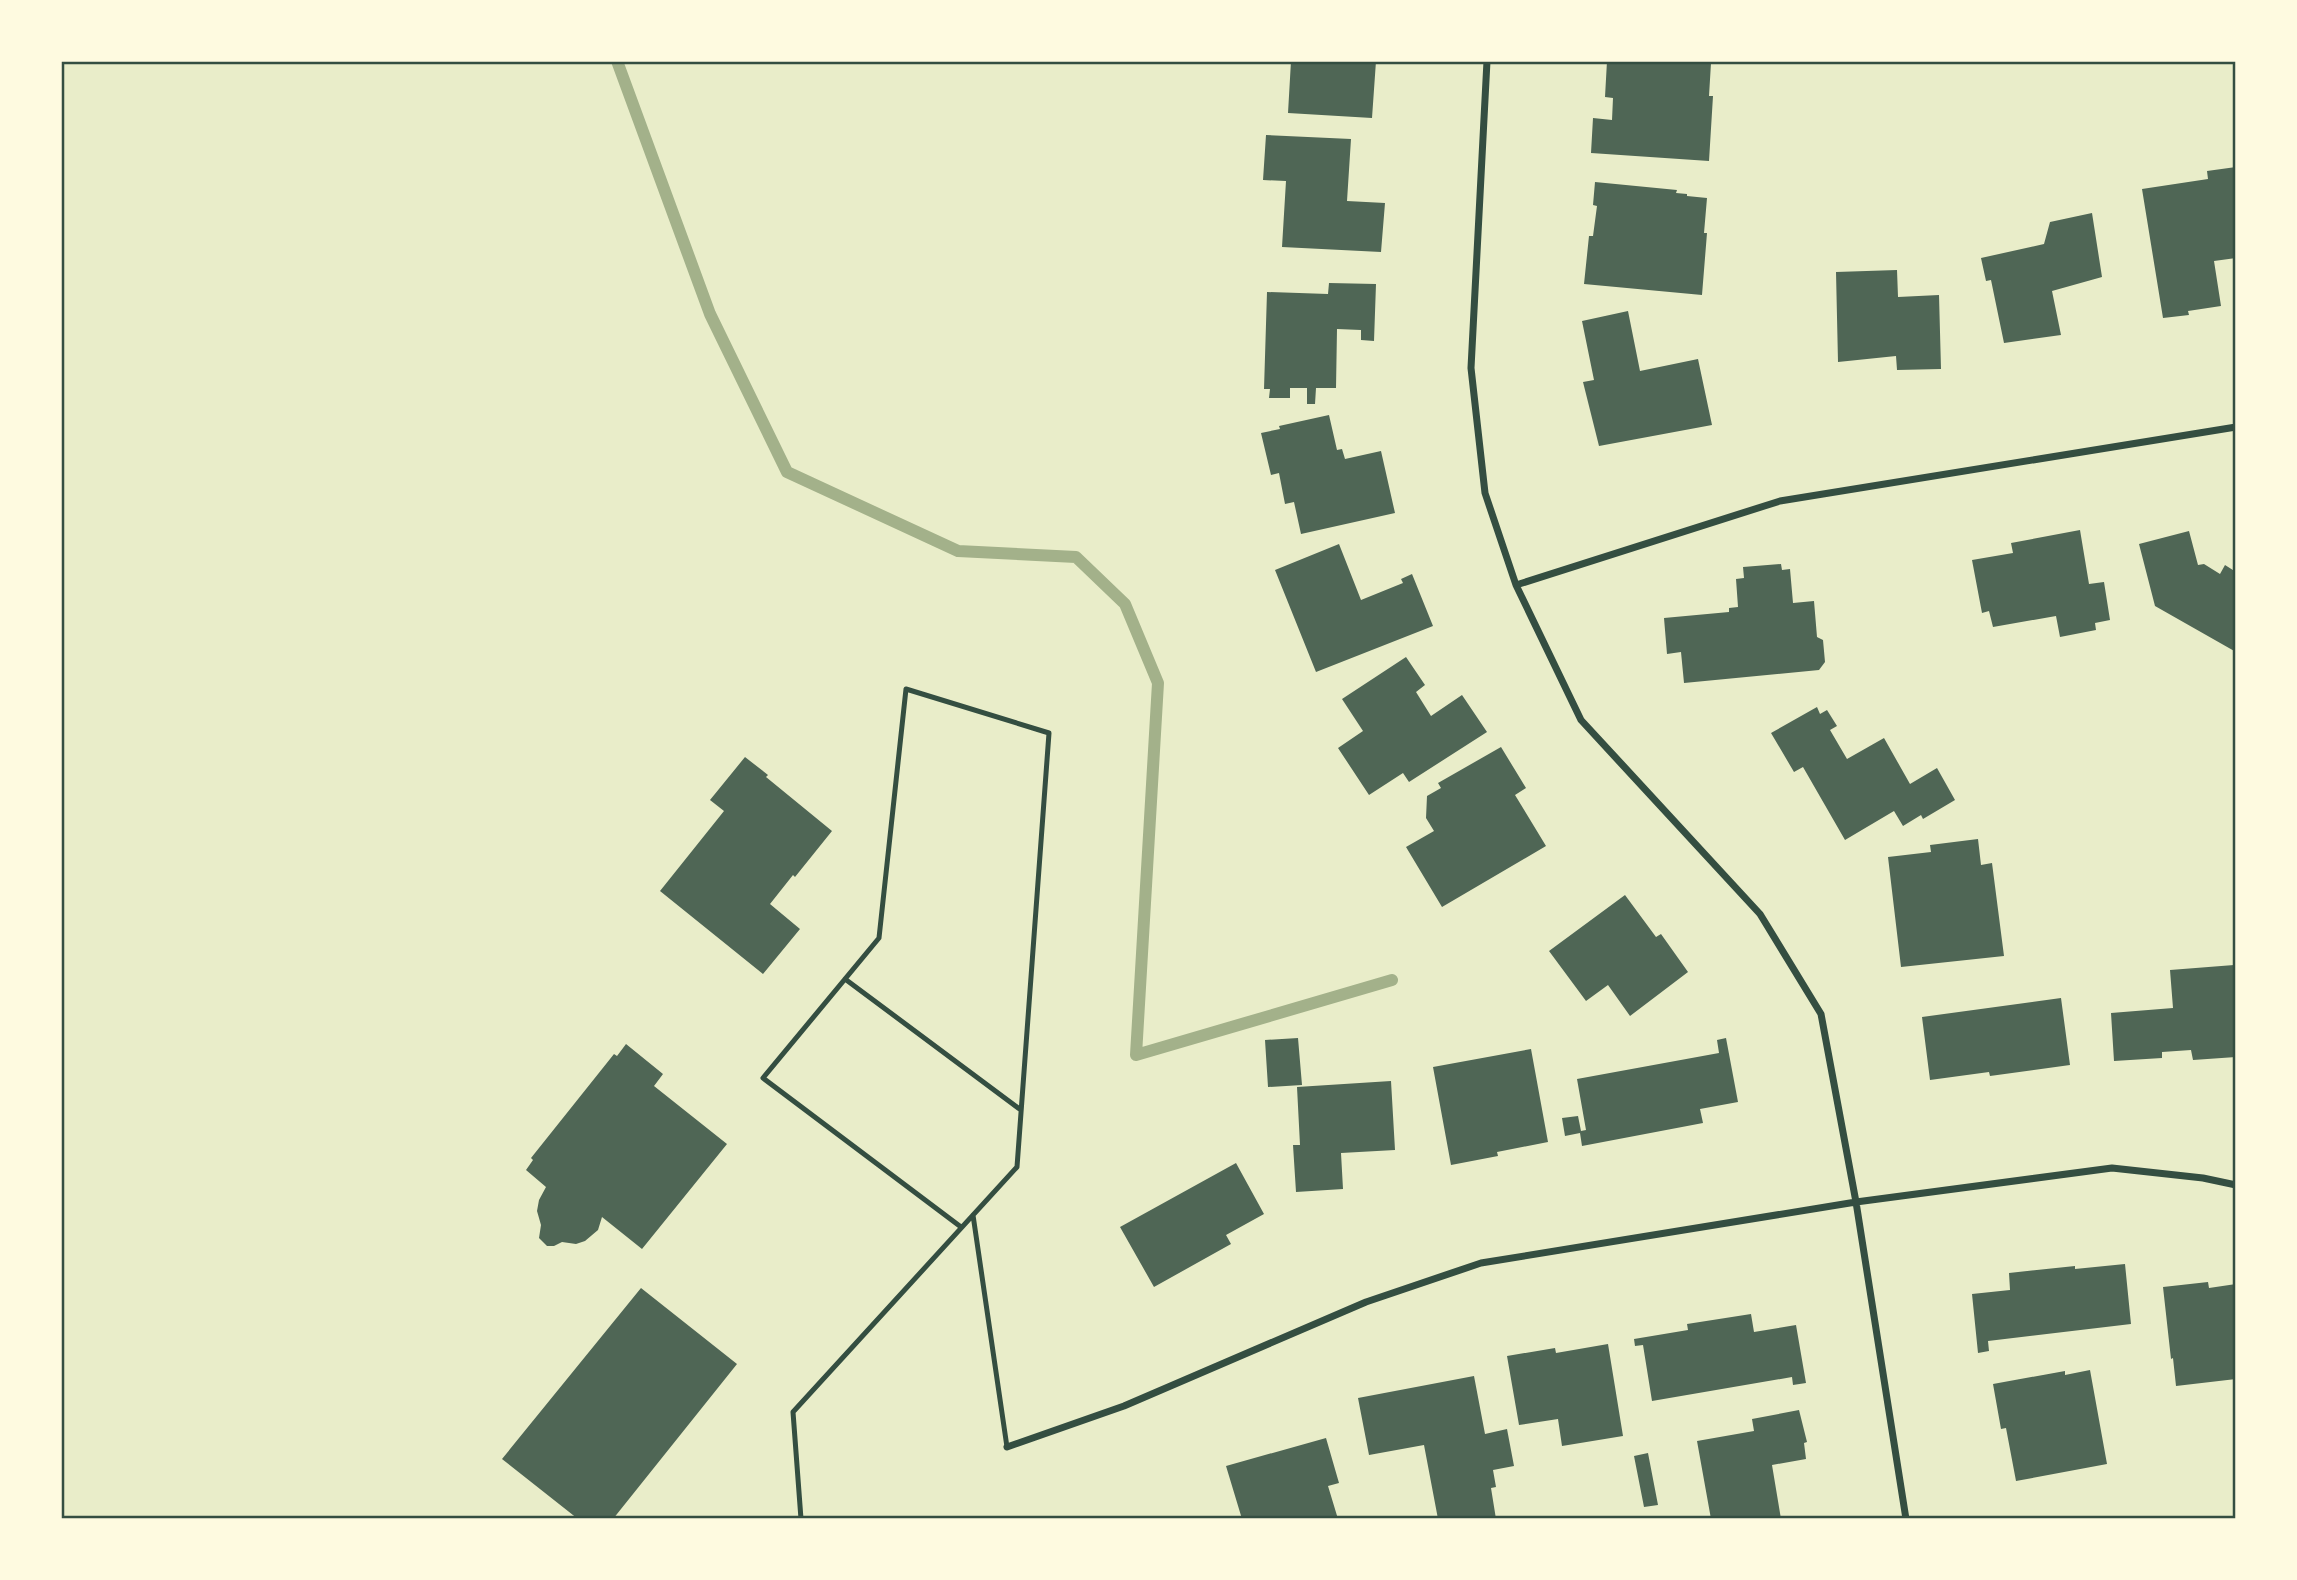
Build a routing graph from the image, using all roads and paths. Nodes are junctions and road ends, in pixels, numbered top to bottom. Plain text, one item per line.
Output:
1 (1487, 61) edge
2 (2236, 427) edge
3 (1516, 585) junction
4 (845, 979) junction
5 (1021, 1110) junction
6 (2236, 1185) edge
7 (1856, 1202) junction
8 (973, 1214) junction
9 (961, 1227) junction
10 (1007, 1447) joint
11 (801, 1519) edge
12 (1906, 1519) edge

1 - 3 street
2 - 3 street
3 - 7 street
4 - 5 lane
4 - 5 lane
4 - 9 lane
5 - 8 lane
6 - 7 street
7 - 10 street
7 - 12 street
8 - 9 lane
8 - 10 lane
9 - 11 lane

